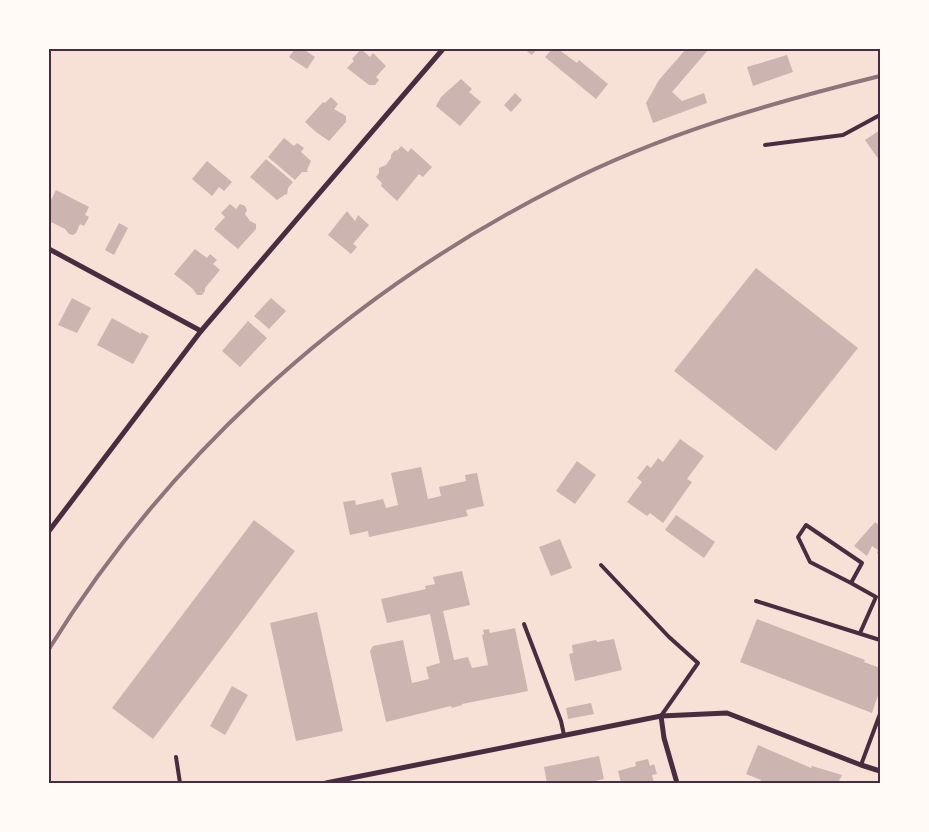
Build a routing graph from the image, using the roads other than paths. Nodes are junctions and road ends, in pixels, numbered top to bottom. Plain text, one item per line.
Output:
1 (443, 49) edge
2 (880, 115) edge
3 (765, 145) dead end
4 (49, 248) edge
5 (201, 331) junction
6 (49, 531) edge
7 (601, 565) dead end
8 (851, 583) junction
9 (756, 601) dead end
10 (524, 624) dead end
11 (860, 633) junction
12 (880, 640) edge
13 (880, 714) edge
14 (661, 716) junction
15 (564, 735) junction
16 (176, 757) dead end
17 (861, 765) junction
18 (880, 771) edge
19 (180, 783) edge
20 (326, 783) edge
21 (677, 783) edge

1 - 5 street
2 - 3 lane
4 - 5 street
5 - 6 street
7 - 14 lane
8 - 8 lane
8 - 11 lane
9 - 11 lane
10 - 15 lane
11 - 12 lane
13 - 17 lane
14 - 15 street
14 - 17 street
14 - 21 street
15 - 20 street
16 - 19 lane
17 - 18 street

